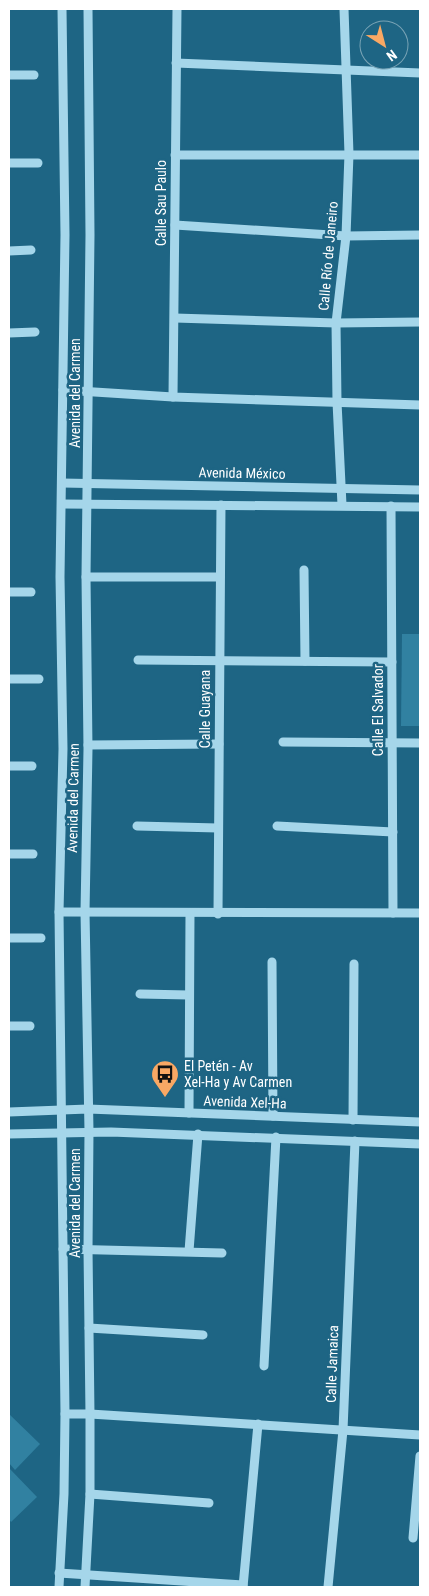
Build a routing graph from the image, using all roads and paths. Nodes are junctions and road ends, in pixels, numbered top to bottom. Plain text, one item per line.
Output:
1 (62, 9) edge
2 (88, 9) edge
3 (177, 9) edge
4 (344, 9) edge
5 (176, 63) junction
6 (345, 70) junction
7 (420, 73) edge
8 (9, 75) edge
9 (34, 75) dead end
10 (348, 154) junction
11 (175, 155) junction
12 (420, 155) edge
13 (9, 163) edge
14 (38, 163) dead end
15 (175, 225) junction
16 (420, 235) edge
17 (346, 236) junction
18 (31, 250) dead end
19 (9, 251) edge
20 (175, 318) junction
21 (420, 322) edge
22 (336, 323) junction
23 (35, 332) dead end
24 (9, 333) edge
25 (63, 390) junction
26 (88, 392) junction
27 (173, 396) junction
28 (338, 402) junction
29 (420, 405) edge
30 (62, 483) junction
31 (88, 483) junction
32 (341, 489) junction
33 (420, 490) edge
34 (62, 504) junction
35 (88, 504) junction
36 (221, 505) junction
37 (342, 505) junction
38 (391, 506) junction
39 (420, 506) edge
40 (304, 570) dead end
41 (220, 576) junction
42 (86, 577) junction
43 (9, 592) edge
44 (31, 592) dead end
45 (138, 660) dead end
46 (220, 660) junction
47 (305, 661) junction
48 (392, 662) junction
49 (9, 679) edge
50 (38, 679) dead end
51 (283, 742) dead end
52 (392, 743) junction
53 (420, 743) edge
54 (219, 744) junction
55 (88, 746) junction
56 (9, 766) edge
57 (32, 766) dead end
58 (137, 826) dead end
59 (277, 826) dead end
60 (218, 828) junction
61 (392, 832) junction
62 (9, 854) edge
63 (33, 854) dead end
64 (59, 912) junction
65 (85, 912) junction
66 (190, 913) junction
67 (393, 913) junction
68 (420, 913) edge
69 (218, 914) junction
70 (9, 938) edge
71 (40, 938) dead end
72 (272, 962) dead end
73 (354, 964) dead end
74 (140, 994) dead end
75 (189, 995) junction
76 (9, 1026) edge
77 (30, 1026) dead end
78 (88, 1109) junction
79 (62, 1110) junction
80 (9, 1112) edge
81 (188, 1113) junction
82 (273, 1116) junction
83 (353, 1120) junction
84 (420, 1122) edge
85 (62, 1132) junction
86 (89, 1132) junction
87 (9, 1134) edge
88 (198, 1134) junction
89 (276, 1138) junction
90 (355, 1141) junction
91 (420, 1144) edge
92 (63, 1249) junction
93 (88, 1249) junction
94 (189, 1251) junction
95 (222, 1253) dead end
96 (89, 1328) junction
97 (203, 1335) dead end
98 (264, 1366) dead end
99 (65, 1414) junction
100 (90, 1414) junction
101 (258, 1424) junction
102 (342, 1430) junction
103 (420, 1435) edge
104 (420, 1456) edge
105 (90, 1494) junction
106 (209, 1503) dead end
107 (413, 1538) dead end
108 (59, 1574) junction
109 (85, 1574) junction
110 (243, 1586) edge
111 (60, 1587) edge
112 (85, 1587) edge
113 (328, 1587) edge

1 - 25 street, Avenida del Carmen
2 - 26 street, Avenida del Carmen
3 - 5 street, Calle Sau Paulo
4 - 6 street, Calle Río de Janeiro
5 - 6 street
5 - 11 street, Calle Sau Paulo
6 - 7 street
6 - 10 street, Calle Río de Janeiro
8 - 9 street
10 - 11 street
10 - 12 street
10 - 17 street, Calle Río de Janeiro
11 - 15 street, Calle Sau Paulo
13 - 14 street
15 - 17 street
15 - 20 street, Calle Sau Paulo
16 - 17 street
17 - 22 street, Calle Río de Janeiro
18 - 19 street
20 - 22 street
20 - 27 street, Calle Sau Paulo
21 - 22 street
22 - 28 street, Calle Río de Janeiro
23 - 24 street
25 - 26 street
25 - 30 street, Avenida del Carmen
26 - 27 street
26 - 31 street, Avenida del Carmen
27 - 28 street
28 - 29 street
28 - 32 street, Calle Río de Janeiro
30 - 31 street, Avenida México
30 - 34 street, Avenida del Carmen
31 - 32 street, Avenida México
31 - 35 street, Avenida del Carmen
32 - 33 street, Avenida México
32 - 37 street, Calle Río de Janeiro
34 - 35 street
34 - 64 street, Avenida del Carmen
35 - 36 street
35 - 42 street, Avenida del Carmen
36 - 37 street
36 - 41 street, Calle Guayana
37 - 38 street
38 - 39 street
38 - 48 street, Calle El Salvador
40 - 47 street
41 - 42 street
41 - 46 street, Calle Guayana
42 - 55 street, Avenida del Carmen
43 - 44 street
45 - 46 street
46 - 47 street
46 - 54 street, Calle Guayana
47 - 48 street
48 - 52 street, Calle El Salvador
49 - 50 street
51 - 52 street
52 - 53 street
52 - 61 street, Calle El Salvador
54 - 55 street
54 - 60 street, Calle Guayana
55 - 65 street, Avenida del Carmen
56 - 57 street
58 - 60 street
59 - 61 street
60 - 69 street, Calle Guayana
61 - 67 street, Calle El Salvador
62 - 63 street
64 - 65 street
64 - 79 street, Avenida del Carmen
65 - 66 street
65 - 78 street, Avenida del Carmen
66 - 69 street
66 - 75 street
67 - 68 street
67 - 69 street
70 - 71 street
72 - 82 street
73 - 83 street
74 - 75 street
75 - 81 street
76 - 77 street
78 - 79 street, Avenida Xel-Ha
78 - 81 street, Avenida Xel-Ha
78 - 86 street, Avenida del Carmen
79 - 80 street, Avenida Xel-Ha
79 - 85 street, Avenida del Carmen
81 - 82 street, Avenida Xel-Ha
82 - 83 street, Avenida Xel-Ha
83 - 84 street, Avenida Xel-Ha
85 - 86 street
85 - 87 street
85 - 92 street, Avenida del Carmen
86 - 88 street
86 - 93 street, Avenida del Carmen
88 - 89 street
88 - 94 street
89 - 90 street
89 - 98 street
90 - 91 street
90 - 102 street, Calle Jamaica
92 - 93 street
92 - 99 street, Avenida del Carmen
93 - 94 street
93 - 96 street, Avenida del Carmen
94 - 95 street
96 - 97 street
96 - 100 street, Avenida del Carmen
99 - 100 street
99 - 108 street, Avenida del Carmen
100 - 101 street
100 - 105 street, Avenida del Carmen
101 - 102 street
101 - 110 street
102 - 103 street
102 - 113 street, Calle Jamaica
104 - 107 street
105 - 106 street
105 - 109 street, Avenida del Carmen
108 - 109 street
108 - 111 street, Avenida del Carmen
109 - 110 street
109 - 112 street, Avenida del Carmen

